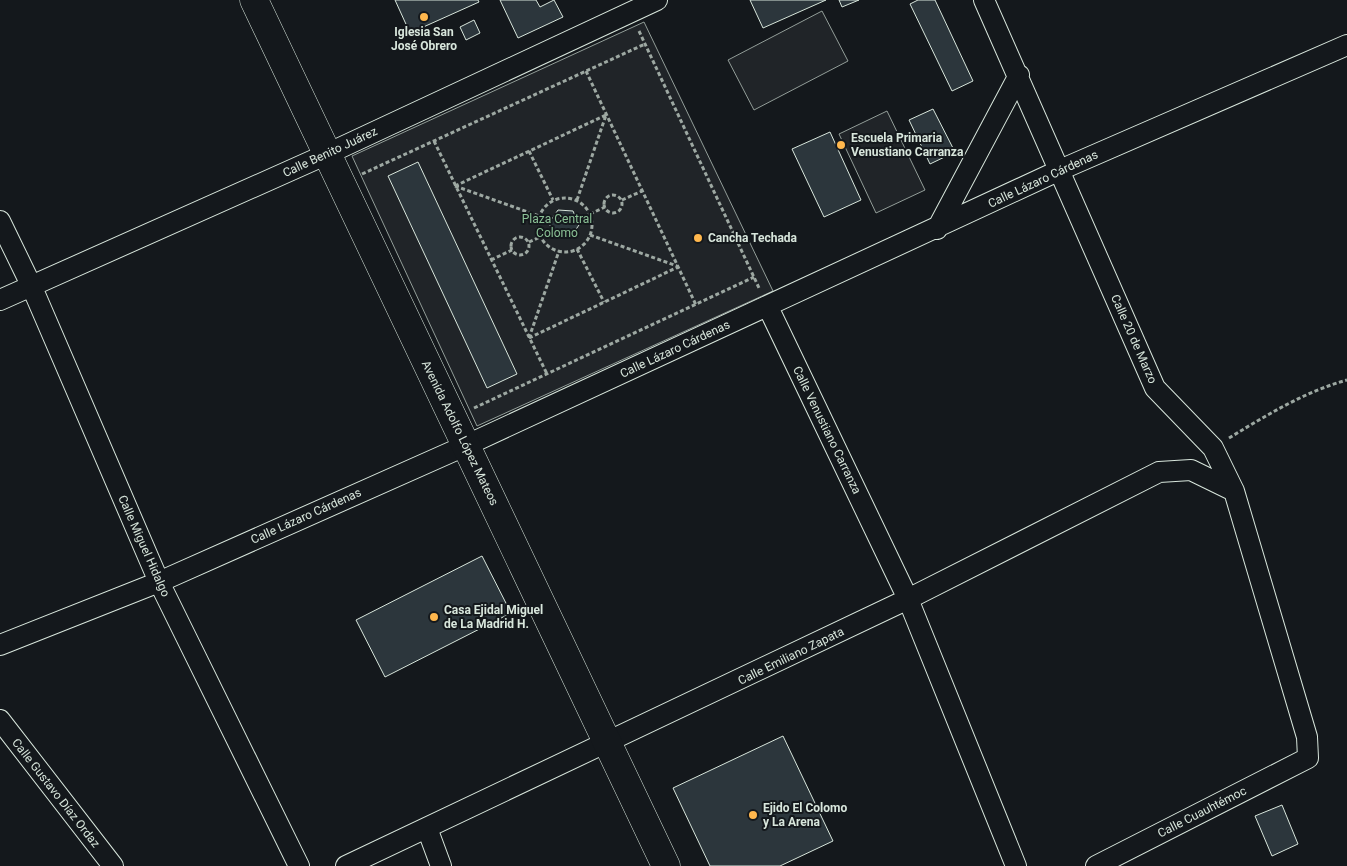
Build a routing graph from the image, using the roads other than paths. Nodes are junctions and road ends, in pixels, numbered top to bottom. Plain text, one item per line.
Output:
1 (254, 0) edge
2 (657, 0) edge
3 (984, 0) edge
4 (628, 6) edge
5 (1347, 45) edge
6 (1019, 75) junction
7 (326, 155) junction
8 (1060, 170) junction
9 (0, 221) edge
10 (937, 229) junction
11 (30, 285) junction
12 (0, 300) edge
13 (768, 307) junction
14 (467, 445) junction
15 (1234, 491) junction
16 (159, 582) junction
17 (908, 599) junction
18 (0, 645) edge
19 (0, 720) edge
20 (608, 743) junction
21 (1308, 758) joint
22 (427, 828) junction
23 (113, 866) edge
24 (299, 866) edge
25 (346, 866) edge
26 (441, 866) edge
27 (666, 866) edge
28 (1016, 866) edge
29 (1096, 866) edge

1 - 7 main road, Avenida Adolfo López Mateos
2 - 4 street, Calle Benito Juárez
3 - 6 street, Calle 20 de Marzo
4 - 7 street, Calle Benito Juárez
5 - 8 street, Calle Lázaro Cárdenas
6 - 8 street, Calle 20 de Marzo
6 - 10 street
7 - 11 street, Calle Benito Juárez
7 - 14 main road, Avenida Adolfo López Mateos
8 - 10 street, Calle Lázaro Cárdenas
8 - 15 street, Calle 20 de Marzo
9 - 11 street, Calle Miguel Hidalgo
10 - 13 street, Calle Lázaro Cárdenas
11 - 12 street, Calle Benito Juárez
11 - 16 street, Calle Miguel Hidalgo
13 - 14 street, Calle Lázaro Cárdenas
13 - 17 street, Calle Venustiano Carranza
14 - 16 street, Calle Lázaro Cárdenas
14 - 20 main road, Avenida Adolfo López Mateos
15 - 17 street, Calle Emiliano Zapata
15 - 21 street, Calle 20 de Marzo
16 - 18 street, Calle Lázaro Cárdenas
16 - 24 street, Calle Miguel Hidalgo
17 - 20 street, Calle Emiliano Zapata
17 - 28 street, Calle Venustiano Carranza
19 - 23 street, Calle Gustavo Díaz Ordaz
20 - 22 street, Calle Emiliano Zapata
20 - 27 main road, Avenida Adolfo López Mateos
21 - 29 street, Calle Cuauhtémoc
22 - 25 street, Calle Emiliano Zapata
22 - 26 street

